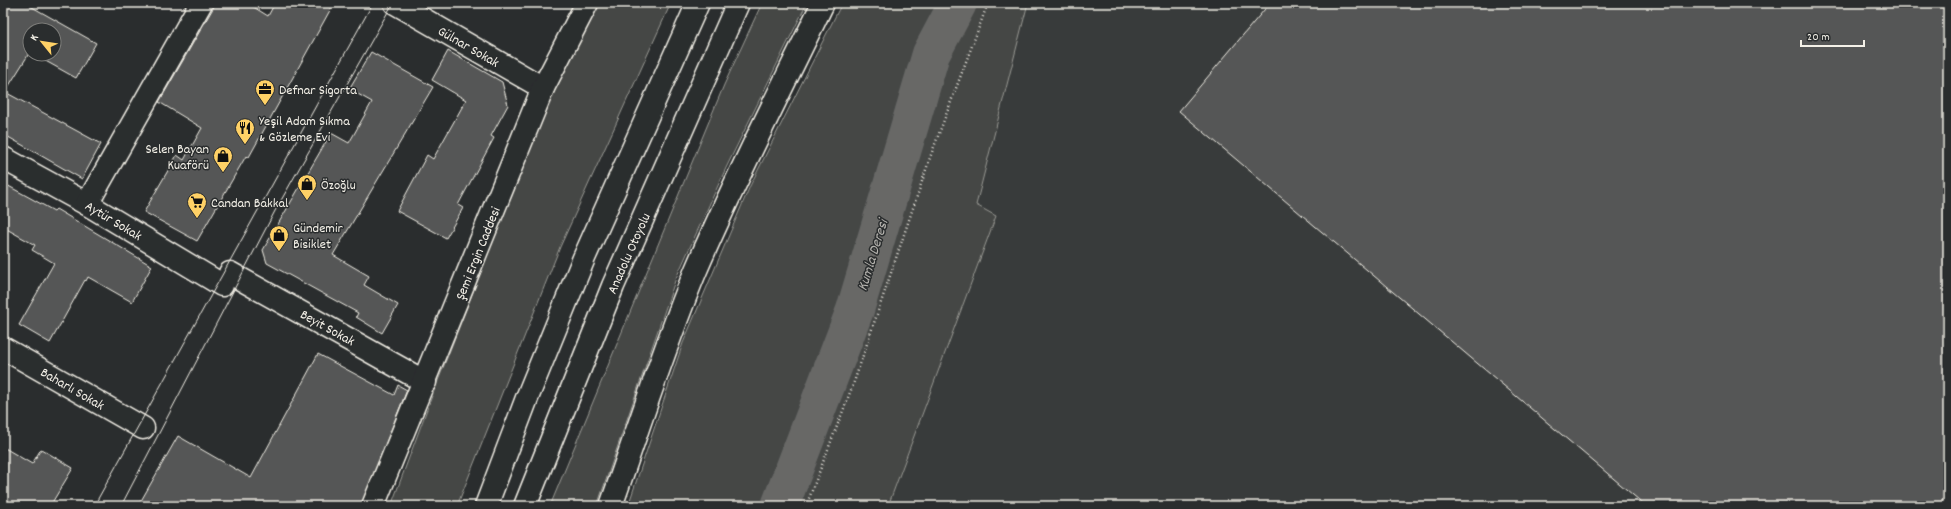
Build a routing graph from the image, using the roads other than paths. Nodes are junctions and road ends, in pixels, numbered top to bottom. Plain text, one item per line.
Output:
1 (201, 3) edge
2 (395, 3) edge
3 (587, 3) edge
4 (698, 3) edge
5 (738, 3) edge
6 (823, 3) edge
7 (543, 88) junction
8 (3, 158) edge
9 (87, 204) junction
10 (226, 279) joint
11 (3, 348) edge
12 (425, 382) junction
13 (143, 428) dead end
14 (373, 506) edge
15 (486, 506) edge
16 (525, 506) edge
17 (611, 506) edge

1 - 9 main road
2 - 7 main road, Gülnar Sokak
3 - 7 main road, Şemi Ergin Caddesi
4 - 15 main road
5 - 16 main road, Anadolu Otoyolu
6 - 17 main road
7 - 12 main road, Şemi Ergin Caddesi
8 - 9 main road, Aytür Sokak
9 - 10 main road, Aytür Sokak
10 - 12 main road, Beyit Sokak
11 - 13 main road, Baharlı Sokak
12 - 14 main road, Şemi Ergin Caddesi

